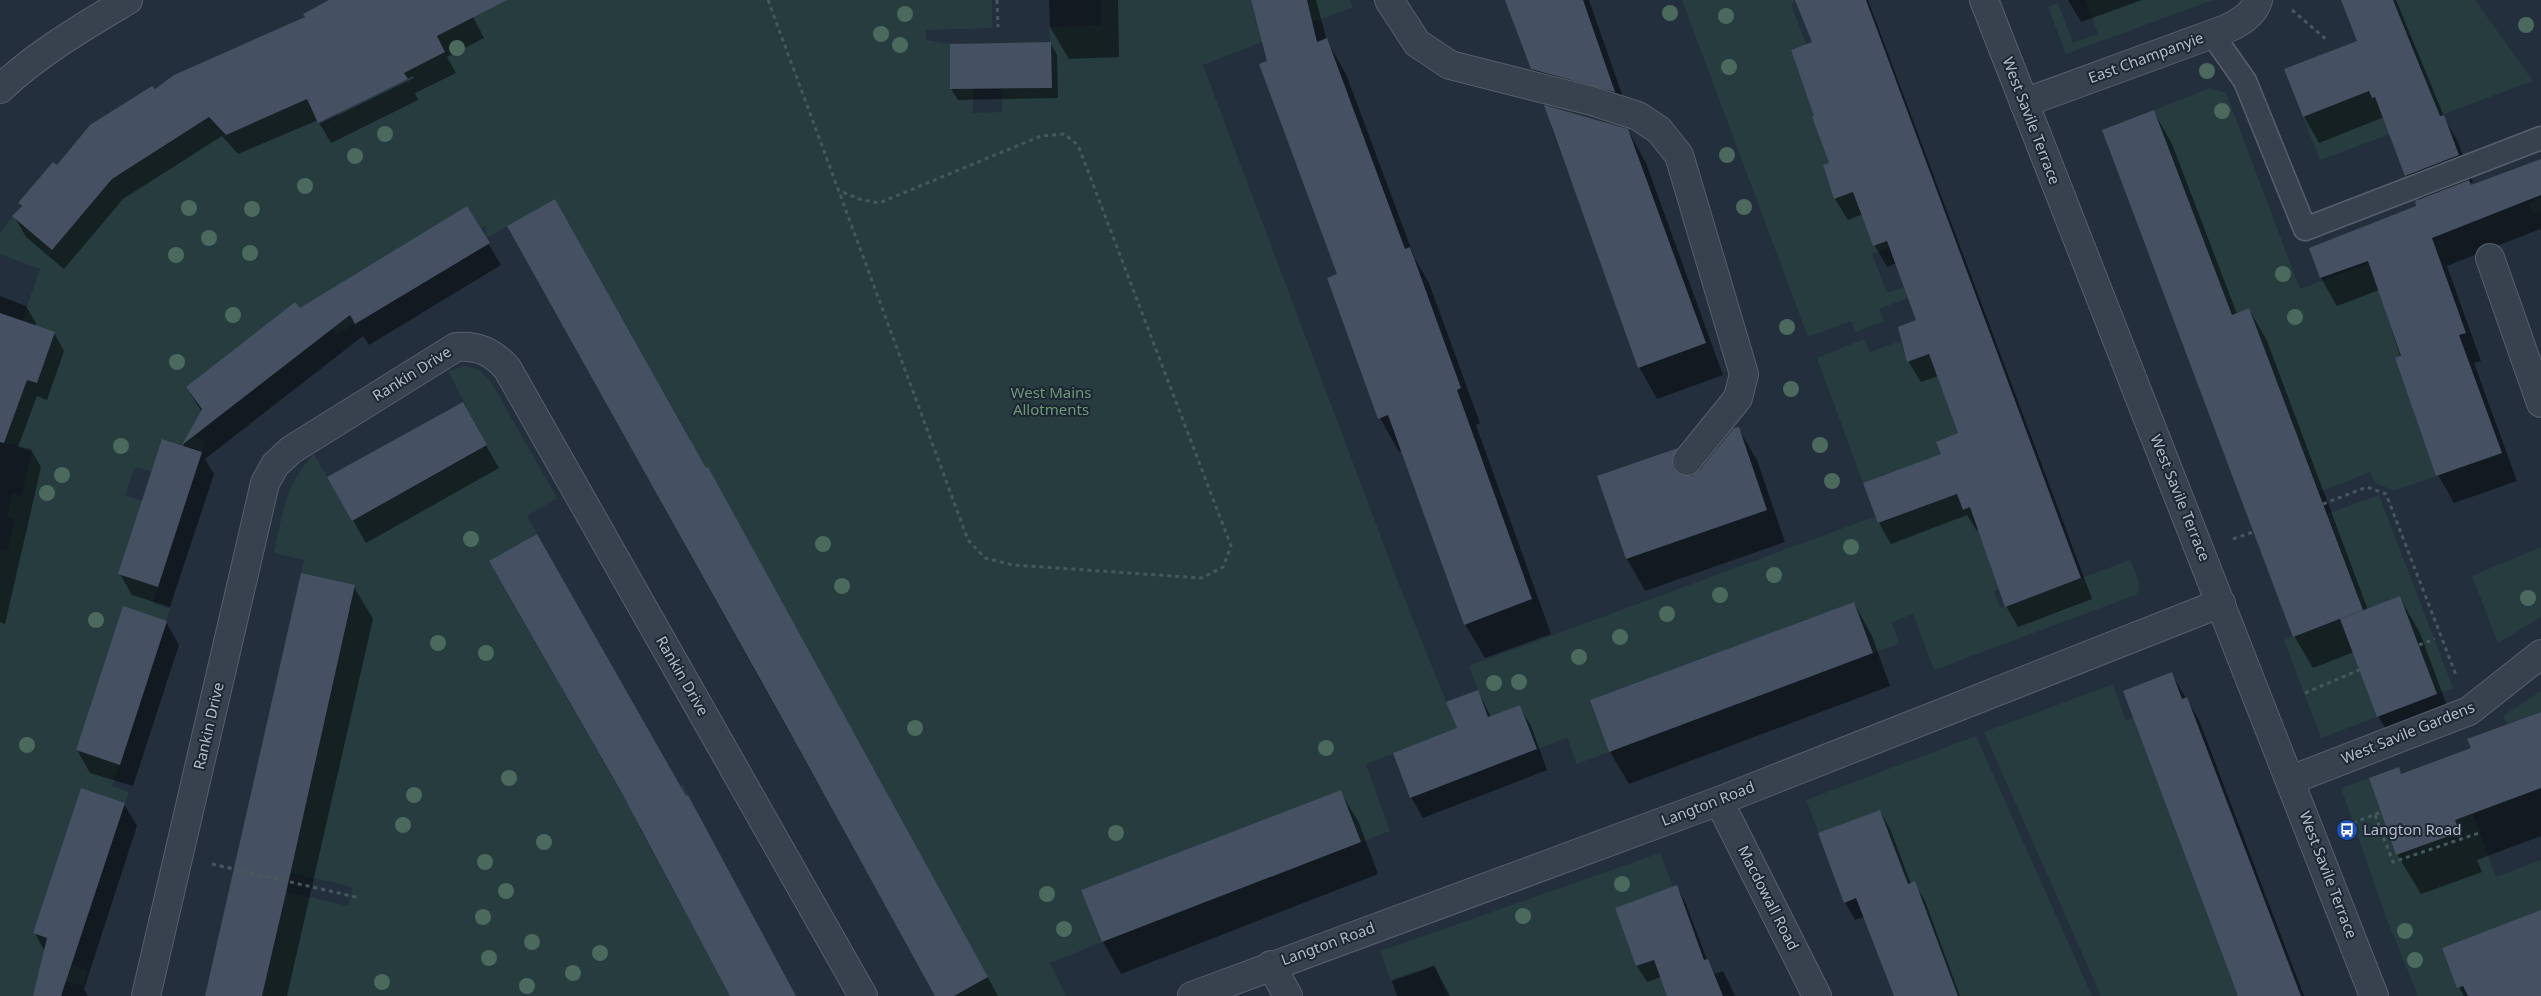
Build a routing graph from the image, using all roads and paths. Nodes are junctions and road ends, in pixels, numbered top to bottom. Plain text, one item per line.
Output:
1 (128, 0) edge
2 (768, 0) edge
3 (997, 0) edge
4 (1389, 0) edge
5 (1984, 0) edge
6 (2271, 3) edge
7 (998, 27) dead end
8 (2212, 34) junction
9 (2328, 40) dead end
10 (0, 89) edge
11 (2024, 103) junction
12 (2541, 138) edge
13 (838, 190) junction
14 (2490, 258) dead end
15 (2541, 403) edge
16 (1687, 461) dead end
17 (2323, 504) dead end
18 (2221, 603) junction
19 (2434, 639) dead end
20 (2418, 645) dead end
21 (2541, 654) edge
22 (2359, 670) dead end
23 (2305, 693) dead end
24 (2469, 711) junction
25 (2291, 780) junction
26 (1719, 801) junction
27 (2381, 812) dead end
28 (2375, 814) junction
29 (2353, 823) dead end
30 (2479, 832) dead end
31 (179, 856) junction
32 (360, 898) dead end
33 (1271, 965) junction
34 (146, 996) edge
35 (863, 996) edge
36 (1192, 996) edge
37 (1288, 996) edge
38 (1816, 996) edge
39 (2374, 996) edge

1 - 10 street
2 - 13 path
3 - 7 path
4 - 16 street
5 - 11 street, West Savile Terrace
6 - 8 street, East Champanyie
6 - 9 path
8 - 11 street, East Champanyie
8 - 12 lane
11 - 18 street, West Savile Terrace
13 - 13 path
14 - 15 street
17 - 24 path
18 - 25 street, West Savile Terrace
18 - 26 street, Langton Road
19 - 20 path
21 - 24 street, West Savile Gardens
22 - 23 path
24 - 25 street, West Savile Gardens
25 - 39 street, West Savile Terrace
26 - 33 street, Langton Road
26 - 38 street, Macdowall Road
27 - 28 path
28 - 29 path
28 - 30 path
31 - 32 path
31 - 34 street, Rankin Drive
31 - 35 street, Rankin Drive
33 - 36 street, Langton Road
33 - 37 street

